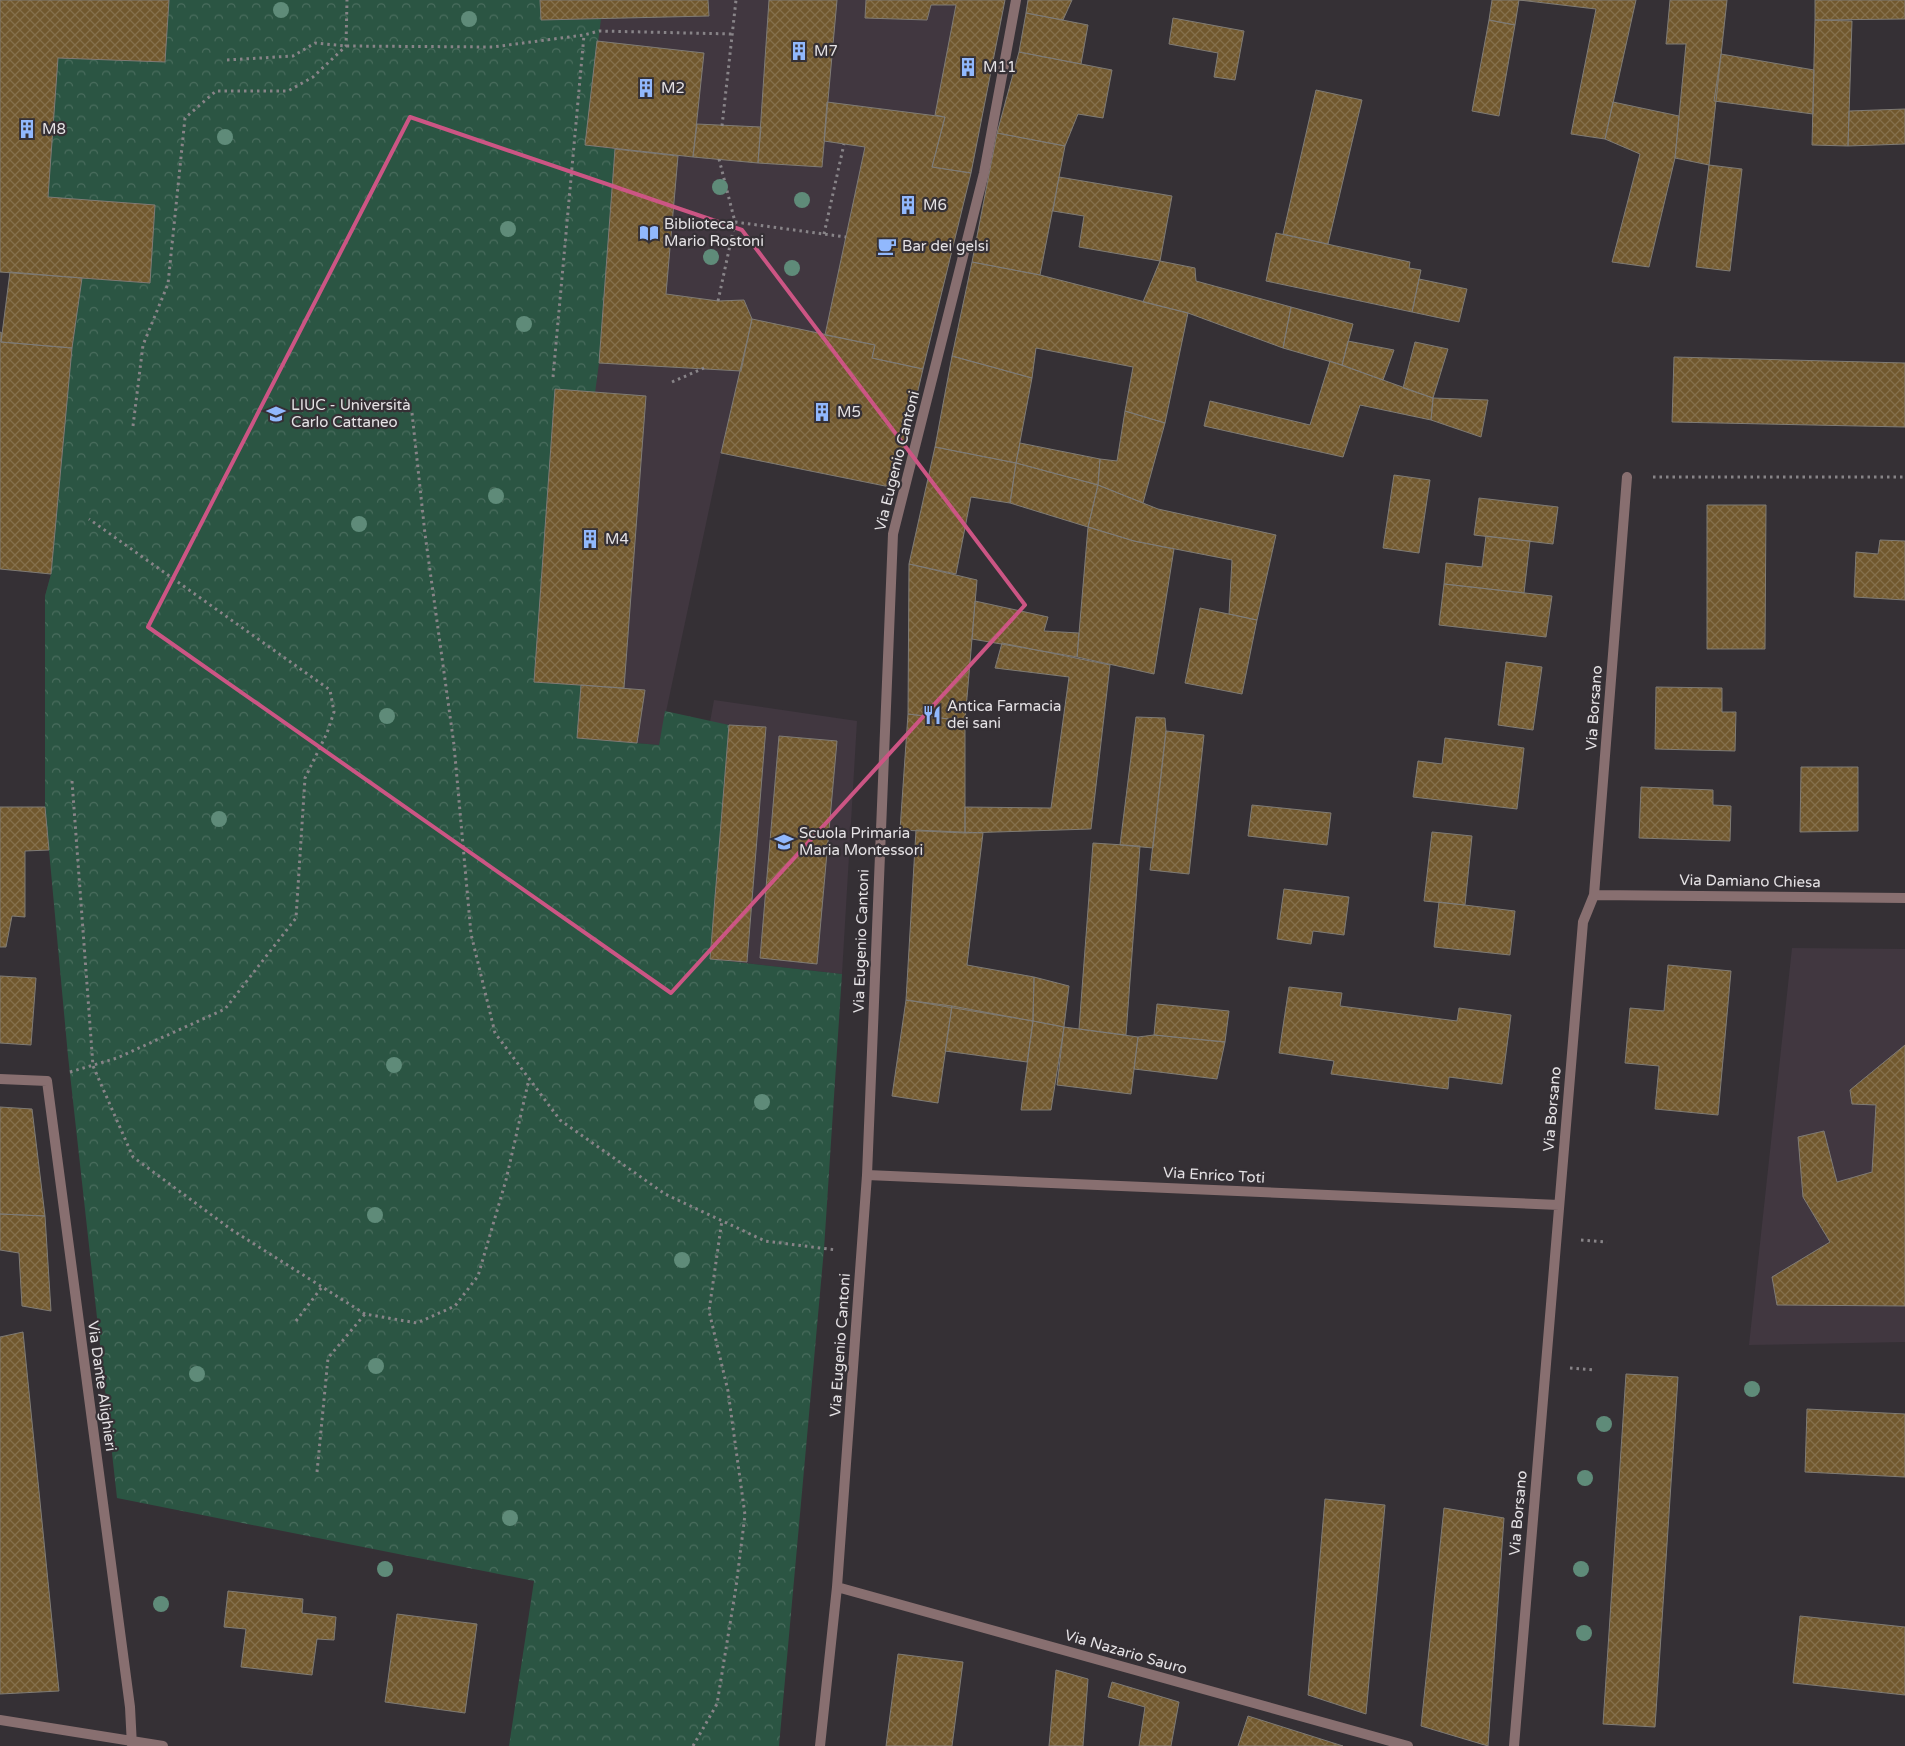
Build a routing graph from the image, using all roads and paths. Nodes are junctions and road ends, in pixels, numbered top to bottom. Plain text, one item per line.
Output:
1 (347, 0) edge
2 (736, 0) edge
3 (1016, 0) edge
4 (733, 34) junction
5 (584, 35) junction
6 (346, 46) junction
7 (227, 60) dead end
8 (722, 126) dead end
9 (844, 144) dead end
10 (718, 159) dead end
11 (735, 222) junction
12 (824, 234) junction
13 (846, 237) dead end
14 (718, 300) dead end
15 (704, 368) dead end
16 (553, 376) dead end
17 (672, 382) dead end
18 (412, 413) dead end
19 (133, 426) dead end
20 (1627, 477) joint
21 (1905, 478) edge
22 (89, 518) dead end
23 (72, 781) dead end
24 (1594, 894) junction
25 (1905, 898) edge
26 (93, 1066) junction
27 (0, 1078) edge
28 (529, 1079) junction
29 (47, 1081) junction
30 (867, 1175) junction
31 (1559, 1205) junction
32 (722, 1220) junction
33 (862, 1254) junction
34 (322, 1287) junction
35 (365, 1314) junction
36 (296, 1321) dead end
37 (317, 1472) dead end
38 (837, 1587) junction
39 (0, 1720) edge
40 (132, 1743) edge
41 (163, 1746) edge
42 (693, 1746) edge
43 (820, 1746) edge
44 (1408, 1746) edge
45 (1514, 1746) edge

1 - 6 path
2 - 4 path
3 - 30 street, Via Eugenio Cantoni
4 - 5 path
4 - 8 path
5 - 6 path
5 - 16 path
6 - 7 path
6 - 19 path
9 - 12 path
10 - 11 path
11 - 12 path
11 - 14 path
12 - 13 path
15 - 17 path
18 - 28 path
20 - 21 path
20 - 24 street, Via Borsano
22 - 26 path
23 - 26 path
24 - 25 street, Via Damiano Chiesa
24 - 31 street, Via Borsano
26 - 29 path
26 - 34 path
27 - 29 street
28 - 32 path
28 - 35 path
29 - 40 street, Via Dante Alighieri
30 - 31 street, Via Enrico Toti
30 - 33 street, Via Eugenio Cantoni
31 - 45 street, Via Borsano
32 - 33 path
32 - 42 path
33 - 38 street, Via Eugenio Cantoni
34 - 35 path
34 - 36 path
35 - 37 path
38 - 43 street, Via Eugenio Cantoni
38 - 44 street, Via Nazario Sauro
39 - 40 street
40 - 41 street

